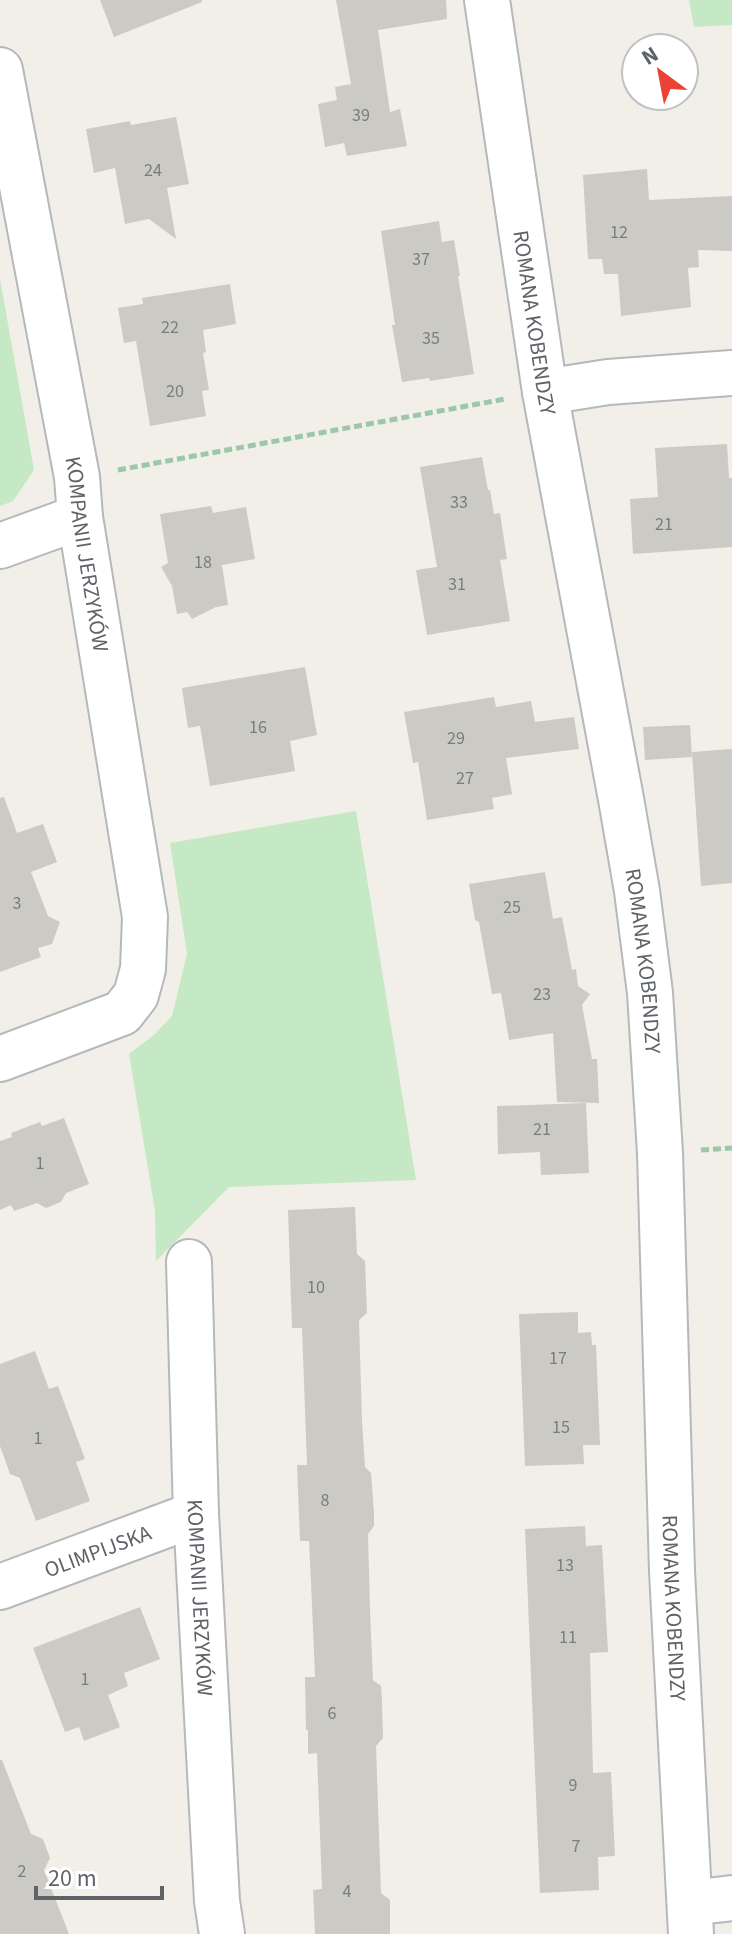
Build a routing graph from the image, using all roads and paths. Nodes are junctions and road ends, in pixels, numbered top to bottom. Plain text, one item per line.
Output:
1 (487, 0) edge
2 (0, 70) edge
3 (732, 373) edge
4 (545, 392) junction
5 (79, 497) junction
6 (0, 546) edge
7 (0, 1059) edge
8 (189, 1262) dead end
9 (196, 1514) junction
10 (0, 1587) edge
11 (732, 1898) edge
12 (690, 1918) edge
13 (222, 1934) edge

1 - 4 street, ROMANA KOBENDZY
2 - 5 street, KOMPANII JERZYKÓW
3 - 4 street
4 - 5 path
4 - 12 street, ROMANA KOBENDZY
5 - 6 street
5 - 7 street, KOMPANII JERZYKÓW
8 - 9 street, KOMPANII JERZYKÓW
9 - 10 street, OLIMPIJSKA
9 - 13 street, KOMPANII JERZYKÓW
11 - 12 street

